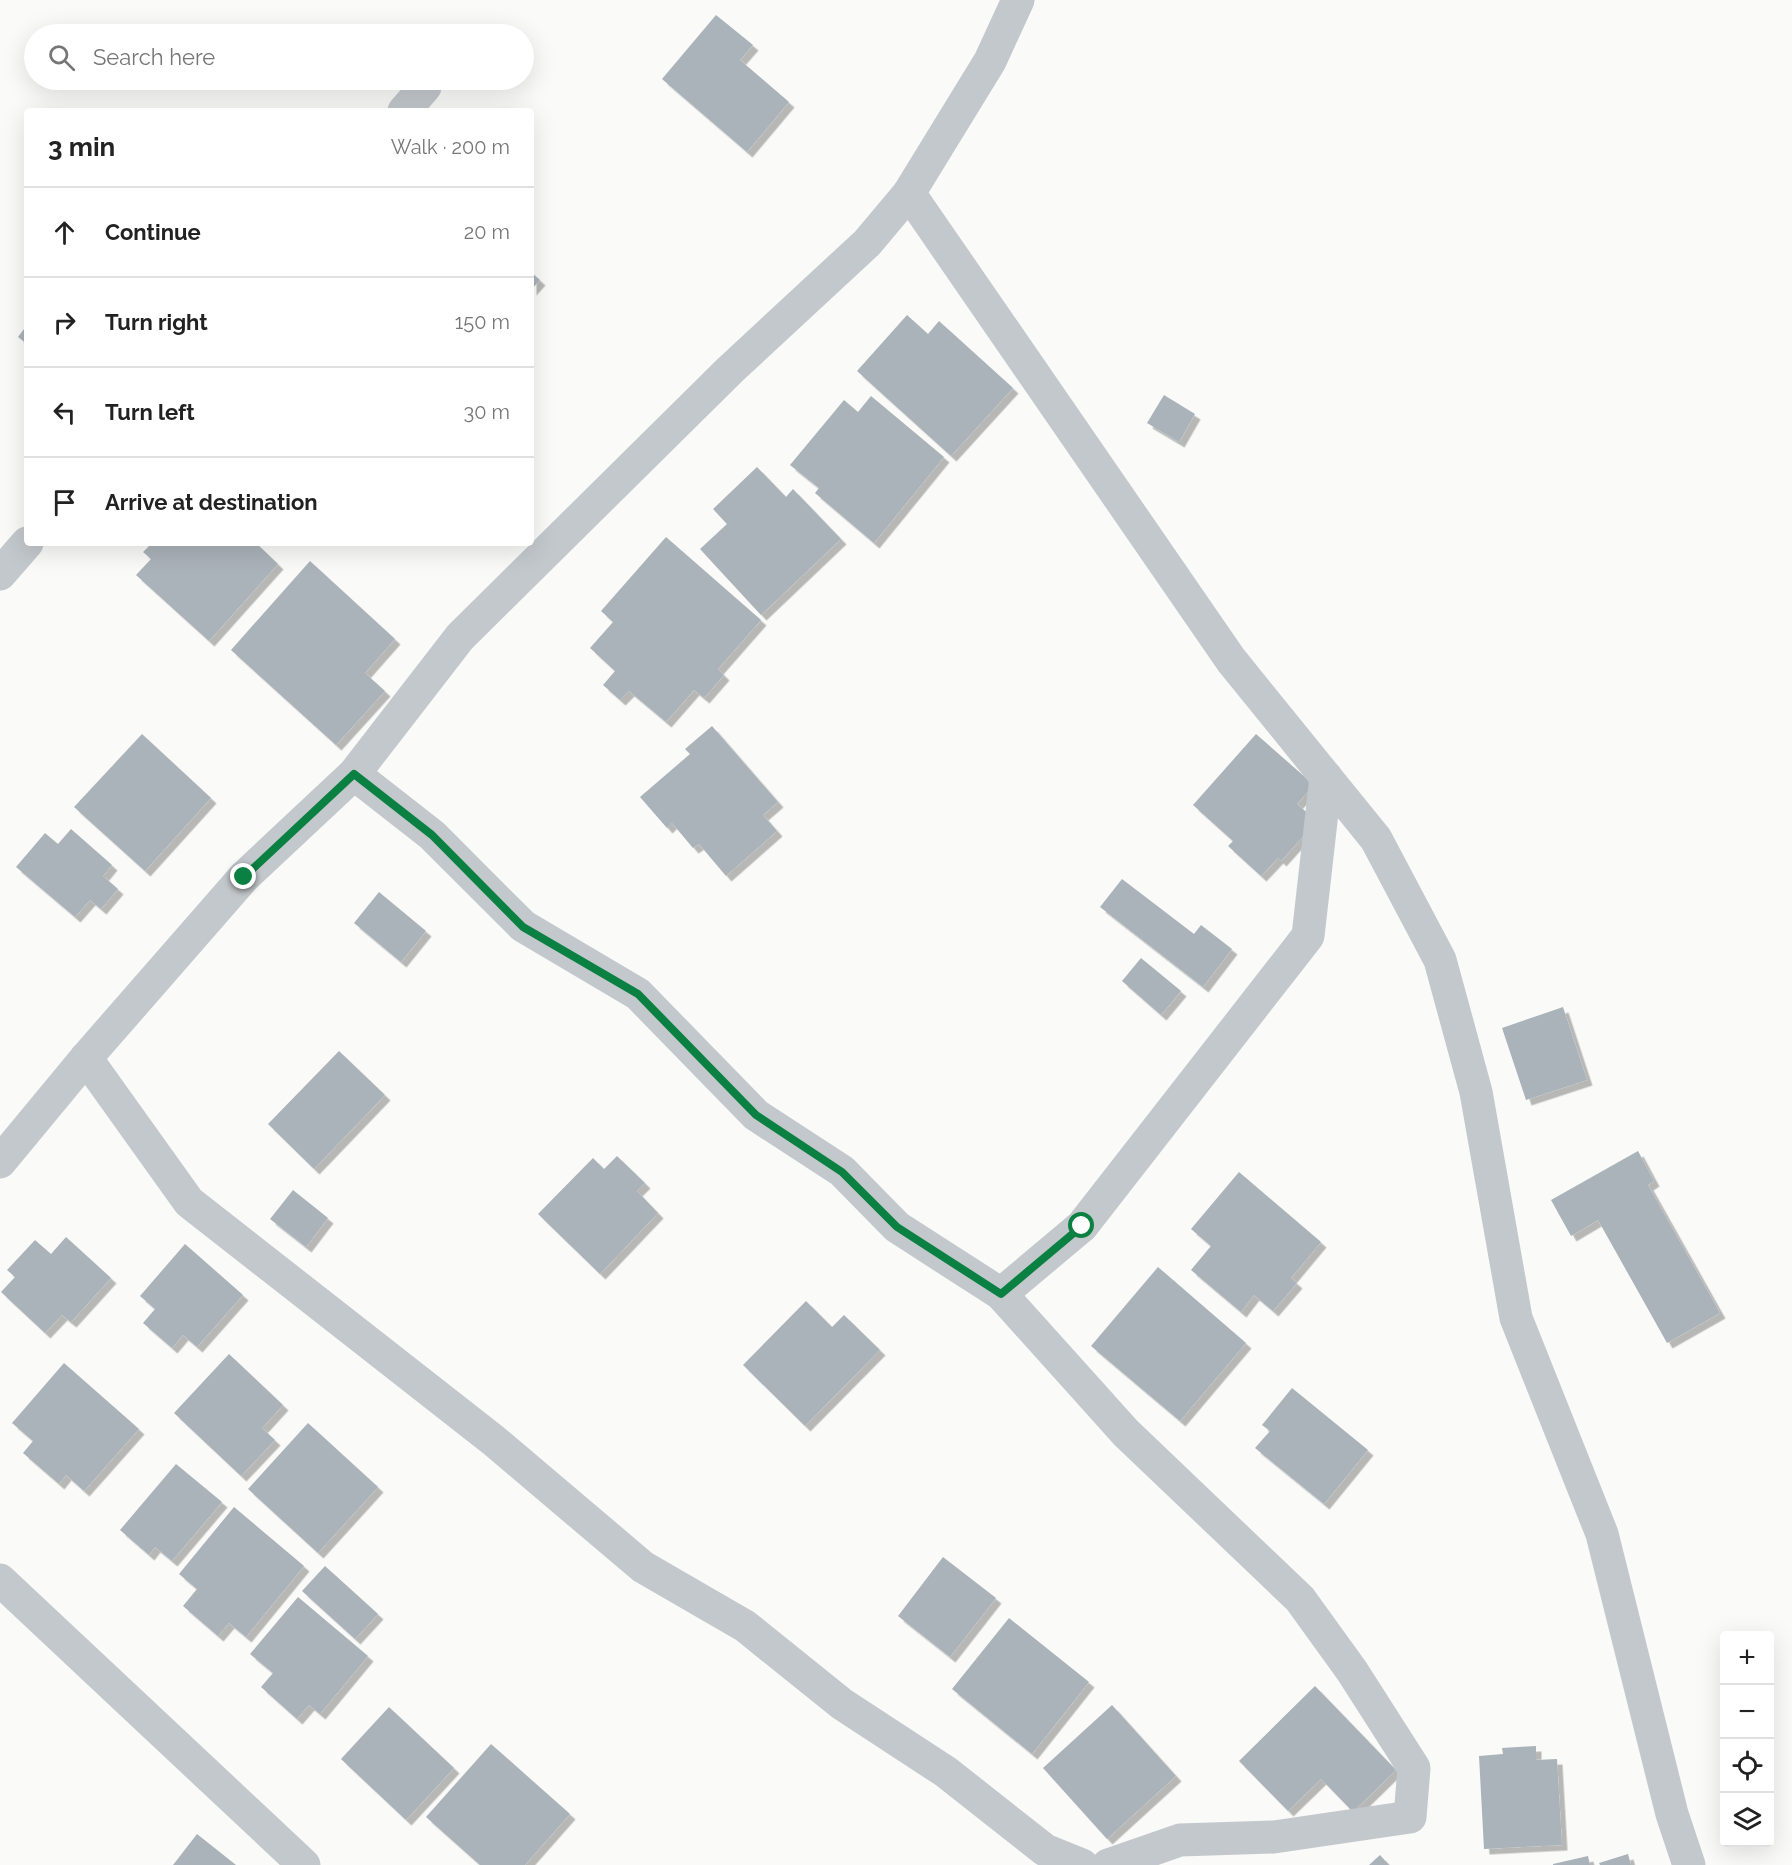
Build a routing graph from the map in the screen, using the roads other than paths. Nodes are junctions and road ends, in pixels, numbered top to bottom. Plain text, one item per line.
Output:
1 (1018, 0) edge
2 (909, 193) junction
3 (24, 546) edge
4 (0, 574) edge
5 (354, 774) junction
6 (1326, 777) junction
7 (86, 1058) junction
8 (0, 1162) edge
9 (1001, 1294) junction
10 (5, 1593) edge
11 (304, 1865) edge
12 (1082, 1865) edge
13 (1108, 1865) edge
14 (1689, 1865) edge

1 - 2 street
2 - 5 street
2 - 6 street
3 - 4 street
5 - 7 street
5 - 9 street
6 - 9 street
6 - 14 street
7 - 8 street
7 - 12 street
9 - 13 street
10 - 11 street

